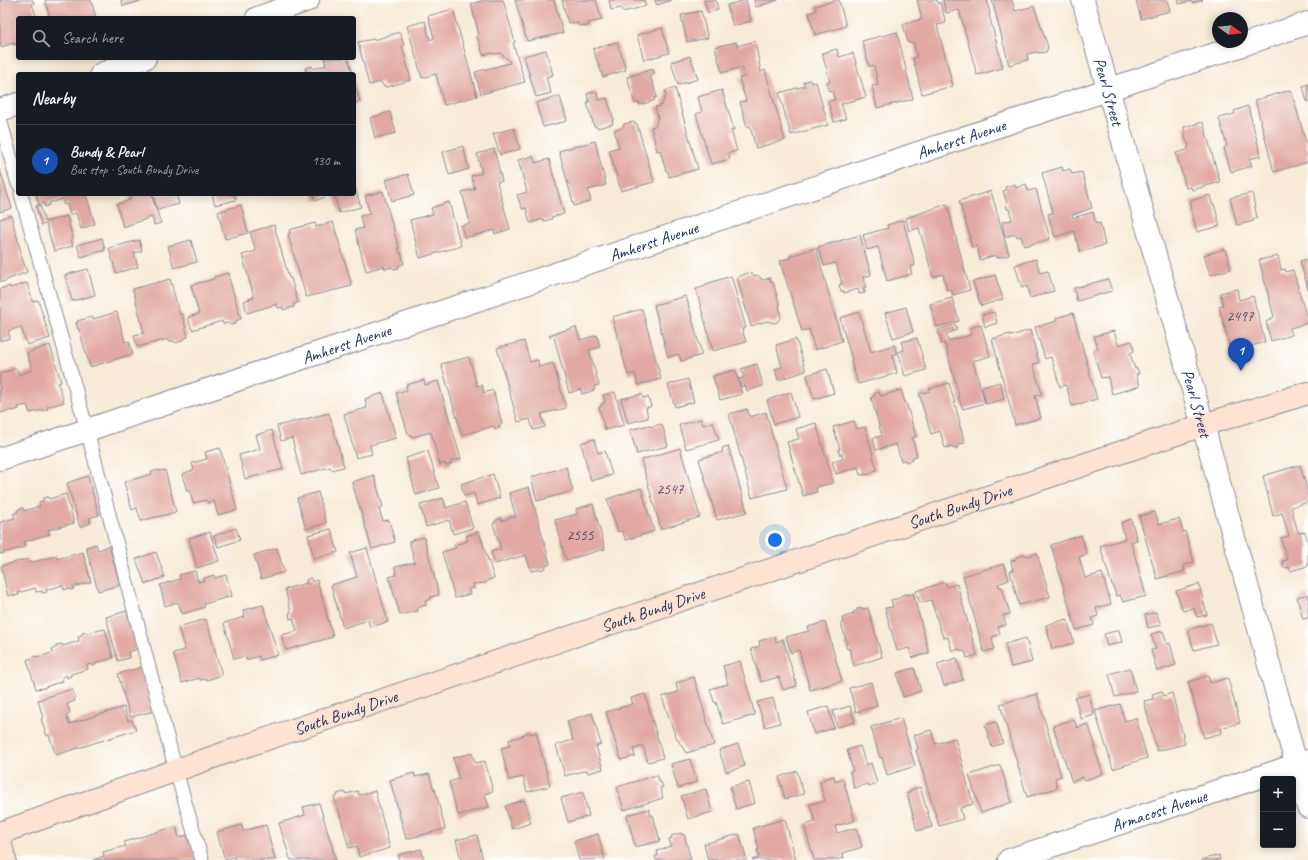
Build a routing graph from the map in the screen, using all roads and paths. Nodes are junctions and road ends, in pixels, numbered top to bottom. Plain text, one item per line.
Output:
1 (308, 0) edge
2 (1083, 0) edge
3 (263, 16) edge
4 (1308, 23) edge
5 (140, 60) edge
6 (106, 72) edge
7 (1108, 90) junction
8 (16, 105) edge
9 (0, 110) edge
10 (0, 119) edge
11 (16, 177) edge
12 (22, 196) edge
13 (1308, 393) edge
14 (1203, 425) junction
15 (87, 430) junction
16 (0, 459) edge
17 (1302, 763) edge
18 (176, 771) junction
19 (1308, 807) edge
20 (0, 833) edge
21 (0, 842) edge
22 (5, 860) edge
23 (202, 860) edge
24 (1009, 860) edge

1 - 3 street
2 - 7 street, Pearl Street
4 - 7 street, Amherst Avenue
5 - 6 street
7 - 14 street, Pearl Street
7 - 15 street, Amherst Avenue
8 - 9 street
10 - 11 lane
12 - 15 lane
13 - 14 main road, South Bundy Drive
14 - 17 street, Pearl Street
14 - 18 main road, South Bundy Drive
15 - 16 street, Amherst Avenue
15 - 18 lane
17 - 19 street, Pearl Street
17 - 24 street, Armacost Avenue
18 - 20 main road, South Bundy Drive
18 - 23 lane
21 - 22 main road

